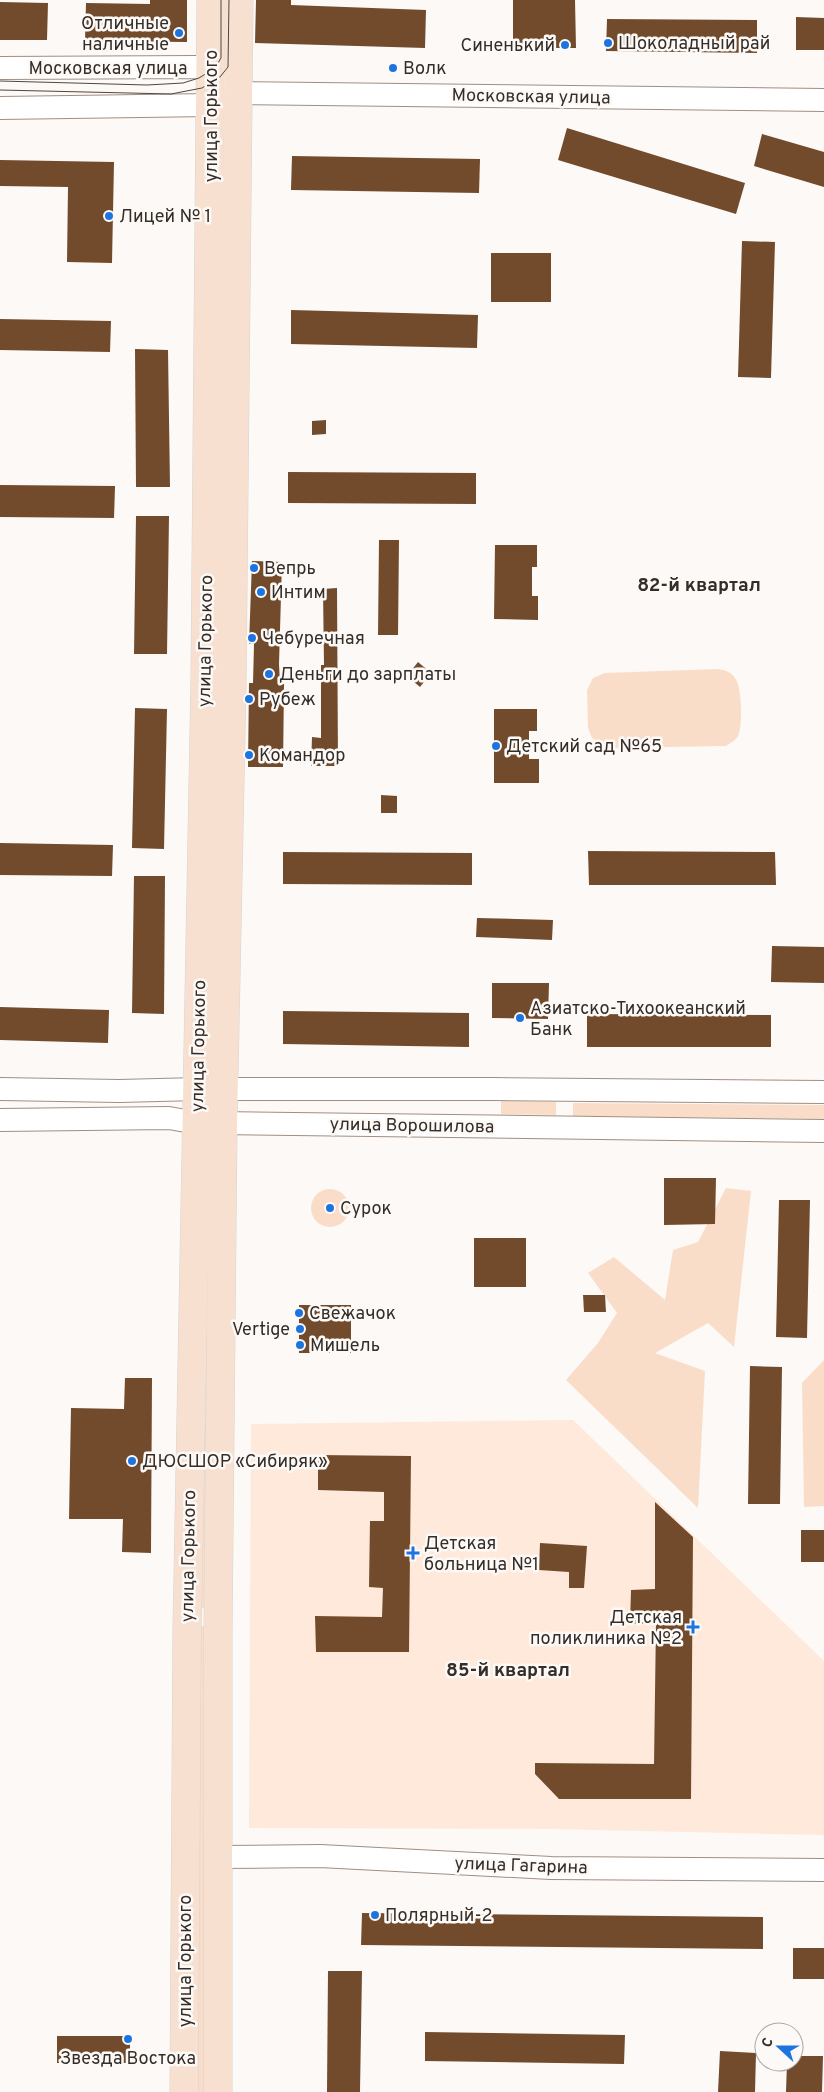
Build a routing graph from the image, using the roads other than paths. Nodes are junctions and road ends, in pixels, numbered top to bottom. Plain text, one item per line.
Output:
1 (211, 0) edge
2 (239, 0) edge
3 (0, 68) edge
4 (211, 71) junction
5 (239, 93) junction
6 (824, 100) edge
7 (211, 105) junction
8 (0, 108) edge
9 (211, 1089) junction
10 (0, 1090) edge
11 (824, 1092) edge
12 (0, 1120) edge
13 (210, 1123) junction
14 (824, 1131) edge
15 (187, 1630) junction
16 (218, 1632) junction
17 (218, 1856) junction
18 (824, 1870) edge
19 (184, 2092) edge
20 (218, 2092) edge

1 - 4 main road, улица Горького
2 - 5 main road, улица Горького
3 - 4 street, Московская улица
4 - 5 street, Московская улица
4 - 7 main road, улица Горького
5 - 6 street, Московская улица
5 - 7 street, Московская улица
5 - 9 main road, улица Горького
7 - 8 street, Московская улица
7 - 9 main road, улица Горького
9 - 10 street, улица Ворошилова
9 - 11 street, улица Ворошилова
9 - 13 main road, улица Горького
12 - 13 street, улица Ворошилова
13 - 14 street, улица Ворошилова
13 - 15 main road, улица Горького
13 - 16 main road, улица Горького
15 - 16 main road
15 - 19 main road, улица Горького
16 - 17 main road, улица Горького
17 - 18 street, улица Гагарина
17 - 20 main road, улица Горького

